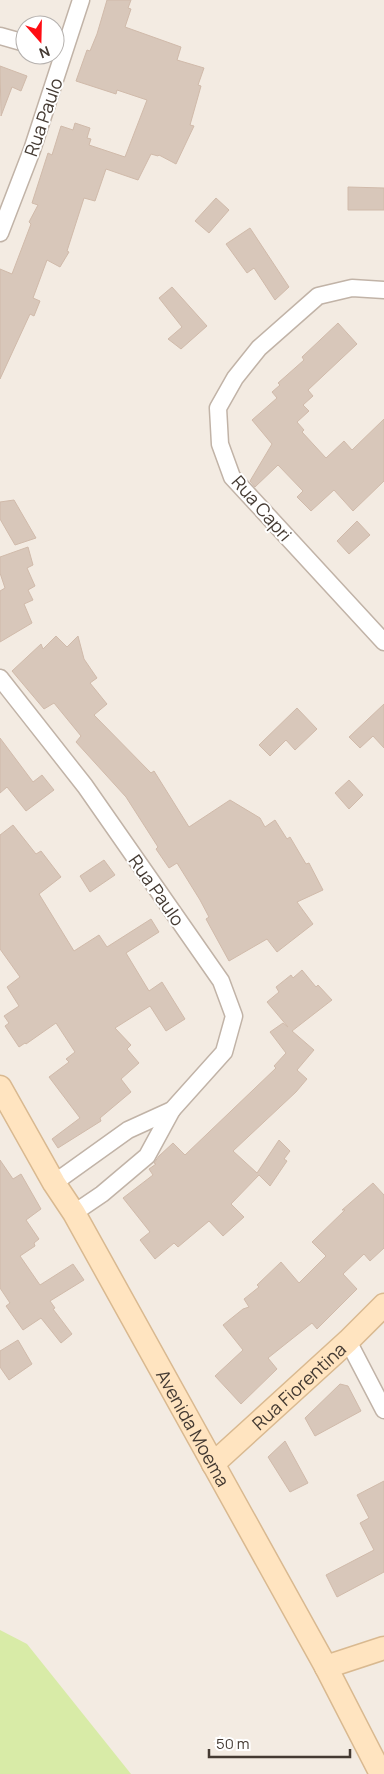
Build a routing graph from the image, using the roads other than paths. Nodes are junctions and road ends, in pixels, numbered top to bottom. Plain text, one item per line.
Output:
1 (81, 0) edge
2 (0, 36) edge
3 (15, 40) edge
4 (65, 40) edge
5 (57, 65) edge
6 (0, 233) edge
7 (384, 290) edge
8 (384, 642) edge
9 (0, 678) edge
10 (6, 699) edge
11 (0, 1087) edge
12 (172, 1110) junction
13 (54, 1183) junction
14 (74, 1213) junction
15 (384, 1305) edge
16 (348, 1341) junction
17 (384, 1410) edge
18 (213, 1464) junction
19 (384, 1648) edge
20 (326, 1667) junction
21 (381, 1774) edge

1 - 4 street, Rua Paulo
2 - 3 street
5 - 6 street, Rua Paulo
7 - 8 street, Rua Capri
9 - 10 street, Rua Paulo
10 - 12 street, Rua Paulo
11 - 13 main road, Avenida Moema
12 - 13 street, Rua Paulo
12 - 14 street, Rua Paulo
13 - 14 main road, Avenida Moema
14 - 18 main road, Avenida Moema
15 - 16 main road, Rua Fiorentina
16 - 17 street
16 - 18 main road, Rua Fiorentina
18 - 20 main road, Avenida Moema
19 - 20 main road
20 - 21 main road, Avenida Moema

